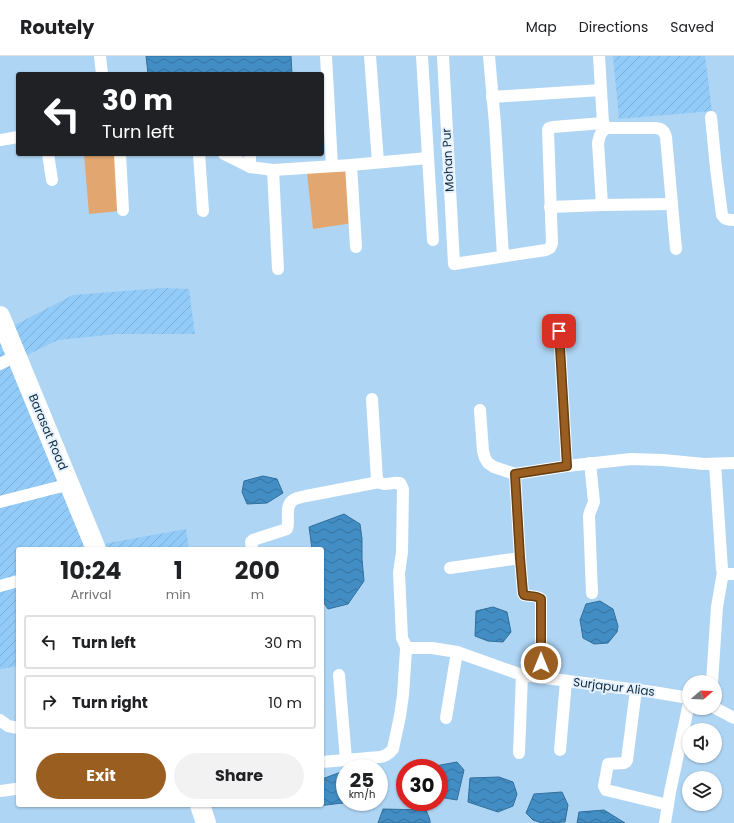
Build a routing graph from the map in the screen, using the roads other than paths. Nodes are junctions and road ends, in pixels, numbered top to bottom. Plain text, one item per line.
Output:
1 (100, 56) edge
2 (326, 56) edge
3 (370, 56) edge
4 (422, 56) edge
5 (443, 56) edge
6 (489, 56) edge
7 (599, 56) edge
8 (102, 72) edge
9 (601, 90) junction
10 (492, 97) junction
11 (712, 117) dead end
12 (326, 121) edge
13 (605, 125) junction
14 (16, 137) edge
15 (0, 140) edge
16 (48, 156) edge
17 (120, 156) edge
18 (199, 156) edge
19 (228, 156) edge
20 (250, 156) edge
21 (428, 158) junction
22 (378, 162) junction
23 (352, 165) junction
24 (332, 166) junction
25 (250, 167) junction
26 (273, 170) junction
27 (52, 180) dead end
28 (672, 204) junction
29 (602, 205) junction
30 (550, 207) junction
31 (123, 210) dead end
32 (203, 210) dead end
33 (734, 220) edge
34 (433, 240) dead end
35 (356, 247) dead end
36 (676, 249) dead end
37 (503, 256) junction
38 (278, 269) dead end
39 (0, 316) edge
40 (559, 331) dead end
41 (8, 360) edge
42 (372, 399) dead end
43 (480, 410) dead end
44 (590, 463) junction
45 (734, 463) edge
46 (715, 464) junction
47 (567, 466) junction
48 (515, 474) junction
49 (379, 482) junction
50 (70, 484) junction
51 (0, 502) edge
52 (95, 547) edge
53 (252, 547) edge
54 (520, 558) junction
55 (450, 568) dead end
56 (728, 573) edge
57 (16, 582) edge
58 (0, 586) edge
59 (592, 593) dead end
60 (407, 649) junction
61 (457, 652) junction
62 (338, 675) dead end
63 (522, 675) junction
64 (712, 675) edge
65 (541, 678) junction
66 (566, 681) junction
67 (636, 690) junction
68 (682, 697) edge
69 (722, 712) edge
70 (687, 715) edge
71 (446, 718) dead end
72 (734, 718) edge
73 (0, 720) edge
74 (16, 728) edge
75 (560, 750) dead end
76 (519, 753) dead end
77 (346, 759) edge
78 (356, 759) edge
79 (336, 761) edge
80 (324, 762) edge
81 (16, 789) edge
82 (0, 791) edge
83 (668, 805) junction
84 (201, 807) edge
85 (206, 823) edge
86 (665, 823) edge

1 - 8 street
2 - 12 street
3 - 22 street
4 - 21 street
5 - 37 street, Mohan Pur
6 - 10 street
7 - 9 street
9 - 10 street
9 - 13 street
10 - 37 street
11 - 33 street
12 - 24 street
13 - 28 street
13 - 29 street
13 - 30 street
14 - 15 street
16 - 27 street
17 - 31 street
18 - 32 street
19 - 25 street
20 - 25 street
21 - 22 street
21 - 34 street
22 - 23 street
23 - 24 street
23 - 35 street
24 - 26 street
25 - 26 street
26 - 38 street
28 - 29 street
28 - 36 street
29 - 30 street
30 - 37 street
39 - 41 main road, Barasat Road
40 - 47 street
41 - 50 main road, Barasat Road
42 - 49 street
43 - 48 street
44 - 46 street
44 - 47 street
44 - 59 street
45 - 46 street
46 - 56 street
47 - 48 street
48 - 54 street
49 - 53 street
49 - 60 street
50 - 51 street
50 - 52 main road, Barasat Road
54 - 55 street
54 - 65 street
56 - 64 street
57 - 58 street
60 - 61 street, Surjapur Alias
60 - 78 street
61 - 63 street, Surjapur Alias
61 - 71 street
62 - 77 street
63 - 65 street, Surjapur Alias
63 - 76 street
65 - 66 street, Surjapur Alias
66 - 67 street, Surjapur Alias
66 - 75 street
67 - 68 street, Surjapur Alias
67 - 83 street
69 - 72 street
70 - 83 street
73 - 74 street
79 - 80 street
81 - 82 street
83 - 86 street
84 - 85 main road

